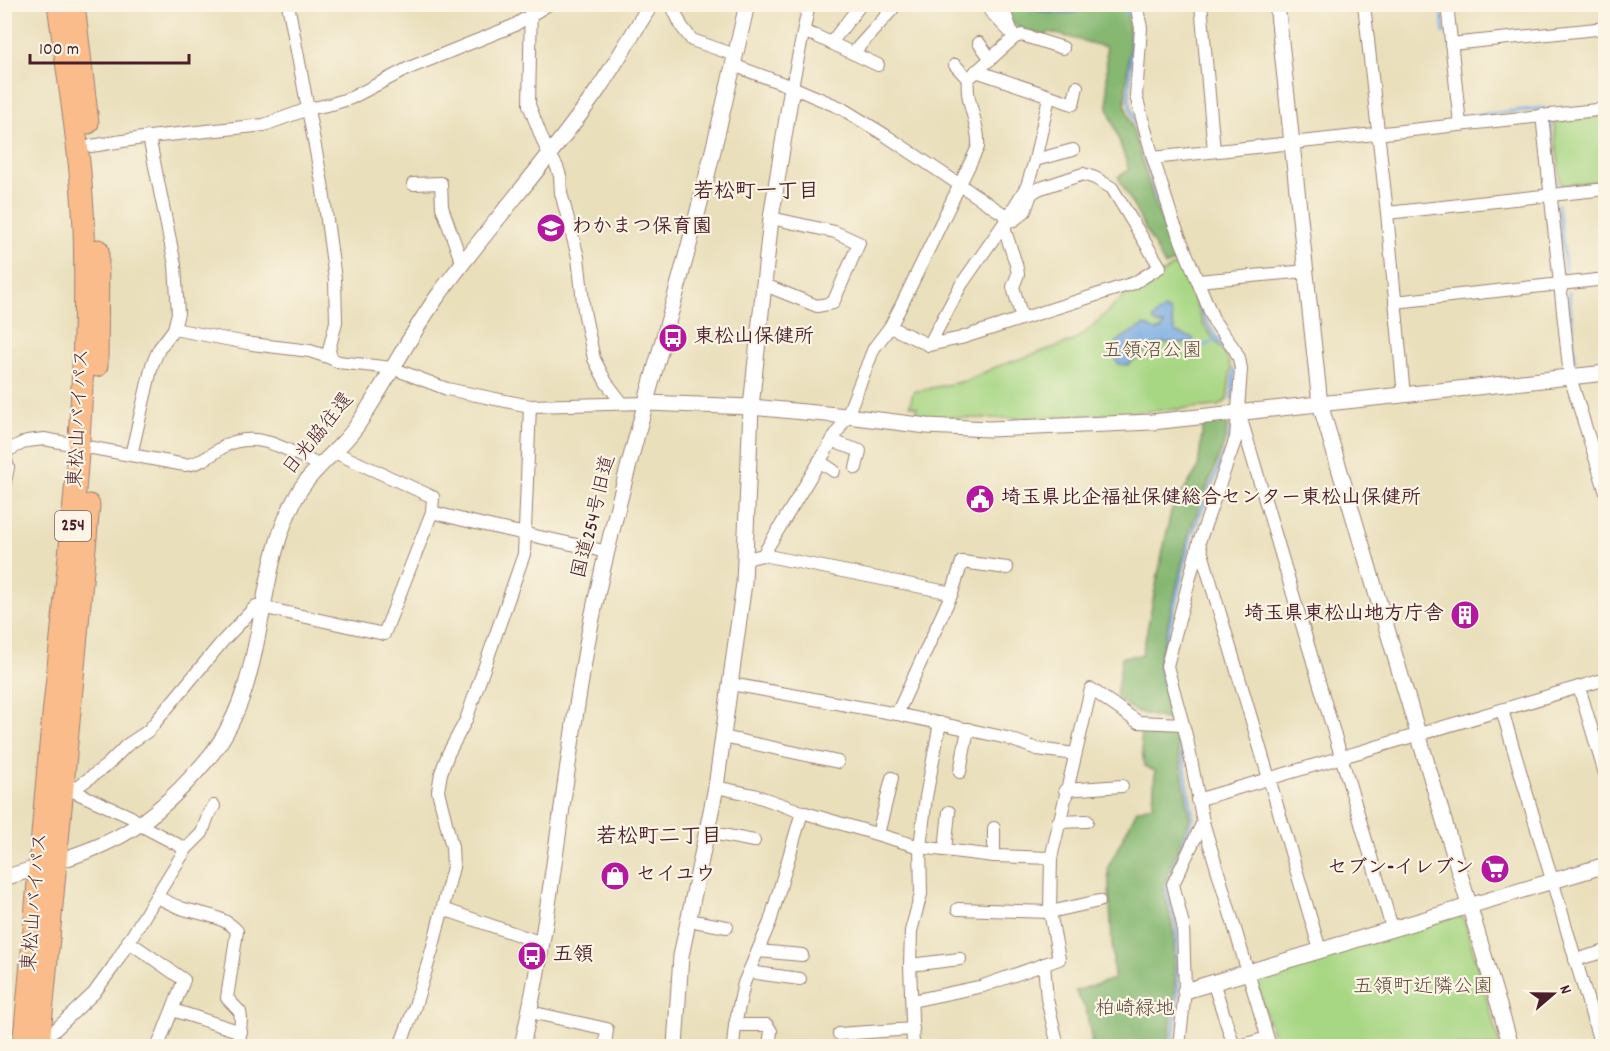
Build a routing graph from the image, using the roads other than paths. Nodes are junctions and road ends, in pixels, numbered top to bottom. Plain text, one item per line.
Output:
1 (58, 4) edge
2 (74, 4) edge
3 (288, 4) edge
4 (549, 4) edge
5 (651, 4) edge
6 (671, 4) edge
7 (747, 4) edge
8 (809, 4) edge
9 (861, 4) edge
10 (897, 4) edge
11 (1005, 4) edge
12 (1136, 4) edge
13 (1201, 4) edge
14 (1277, 4) edge
15 (1364, 4) edge
16 (1447, 4) edge
17 (531, 11) edge
18 (990, 11) dead end
19 (1605, 28) edge
20 (804, 32) junction
21 (1013, 36) junction
22 (831, 43) junction
23 (979, 43) dead end
24 (1451, 44) junction
25 (1063, 48) dead end
26 (853, 53) junction
27 (991, 59) junction
28 (734, 60) junction
29 (955, 64) dead end
30 (878, 65) dead end
31 (972, 75) junction
32 (792, 87) junction
33 (1077, 87) dead end
34 (1049, 97) junction
35 (308, 109) junction
36 (1605, 109) edge
37 (1542, 115) junction
38 (1460, 124) junction
39 (1378, 133) junction
40 (149, 137) junction
41 (1292, 142) junction
42 (91, 146) junction
43 (1073, 150) dead end
44 (1214, 151) junction
45 (549, 153) junction
46 (1153, 158) junction
47 (1035, 160) junction
48 (413, 184) dead end
49 (959, 185) junction
50 (1605, 189) edge
51 (1551, 194) junction
52 (1387, 213) junction
53 (771, 218) junction
54 (1006, 220) junction
55 (464, 261) junction
56 (1305, 271) junction
57 (1605, 279) edge
58 (1198, 281) junction
59 (1560, 284) junction
60 (765, 285) junction
61 (1395, 302) junction
62 (1022, 318) junction
63 (890, 327) junction
64 (174, 329) junction
65 (929, 345) junction
66 (331, 358) junction
67 (392, 368) junction
68 (1605, 373) edge
69 (1570, 377) junction
70 (1404, 396) junction
71 (622, 403) junction
72 (646, 403) junction
73 (1320, 404) junction
74 (530, 406) junction
75 (752, 407) junction
76 (1239, 412) junction
77 (847, 416) junction
78 (833, 439) junction
79 (86, 446) junction
80 (334, 452) junction
81 (4, 453) edge
82 (131, 455) junction
83 (819, 461) junction
84 (320, 466) junction
85 (1602, 467) edge
86 (856, 468) dead end
87 (834, 471) dead end
88 (4, 487) edge
89 (1605, 493) edge
90 (432, 513) junction
91 (525, 534) junction
92 (1199, 542) junction
93 (607, 552) junction
94 (763, 555) junction
95 (746, 559) junction
96 (1007, 568) dead end
97 (952, 593) junction
98 (263, 608) junction
99 (1605, 679) edge
100 (730, 684) junction
101 (1579, 687) junction
102 (1502, 710) junction
103 (897, 714) junction
104 (940, 723) junction
105 (1183, 724) junction
106 (968, 729) junction
107 (1418, 735) junction
108 (723, 737) junction
109 (1075, 754) junction
110 (1342, 758) junction
111 (838, 762) dead end
112 (960, 772) dead end
113 (1605, 777) edge
114 (892, 778) dead end
115 (1270, 779) junction
116 (1122, 786) dead end
117 (716, 787) junction
118 (1065, 790) junction
119 (1197, 800) junction
120 (214, 806) dead end
121 (802, 812) junction
122 (949, 812) dead end
123 (1087, 821) dead end
124 (1058, 822) junction
125 (1203, 822) junction
126 (140, 824) junction
127 (994, 828) dead end
128 (707, 832) junction
129 (878, 834) junction
130 (754, 841) dead end
131 (920, 847) junction
132 (186, 849) junction
133 (945, 850) junction
134 (994, 856) junction
135 (1051, 858) junction
136 (48, 864) junction
137 (1605, 865) edge
138 (4, 878) edge
139 (1551, 880) junction
140 (157, 897) junction
141 (1099, 902) dead end
142 (1469, 905) junction
143 (443, 909) junction
144 (958, 909) dead end
145 (1050, 912) junction
146 (688, 920) junction
147 (727, 927) dead end
148 (1392, 928) junction
149 (128, 941) junction
150 (542, 943) junction
151 (1320, 950) junction
152 (758, 951) junction
153 (1605, 951) edge
154 (802, 955) dead end
155 (960, 959) dead end
156 (1575, 960) junction
157 (1044, 964) junction
158 (910, 965) junction
159 (749, 972) junction
160 (1247, 972) junction
161 (800, 979) dead end
162 (1213, 982) junction
163 (1185, 991) junction
164 (912, 1000) junction
165 (173, 1010) junction
166 (530, 1012) junction
167 (735, 1025) junction
168 (913, 1029) junction
169 (54, 1031) dead end
170 (241, 1032) junction
171 (839, 1034) dead end
172 (1056, 1041) dead end
173 (1269, 1042) edge
174 (23, 1047) edge
175 (39, 1047) edge
176 (158, 1047) edge
177 (239, 1047) edge
178 (400, 1047) edge
179 (522, 1047) edge
180 (605, 1047) edge
181 (675, 1047) edge
182 (733, 1047) edge
183 (769, 1047) edge
184 (913, 1047) edge
185 (1179, 1047) edge
186 (1234, 1047) edge
187 (1240, 1047) edge
188 (1511, 1047) edge
189 (1601, 1047) edge

1 - 79 highway, 東松山バイパス / 254
2 - 42 highway, 東松山バイパス / 254
3 - 35 street
4 - 17 street
5 - 45 street, 日光脇往還
6 - 28 street
7 - 28 street, 国道254号旧道
8 - 20 street
9 - 22 street
10 - 26 street
11 - 21 street
12 - 46 street
13 - 44 street
14 - 41 street
15 - 39 street
16 - 24 street
17 - 35 street
17 - 45 street
18 - 21 street
19 - 24 street
20 - 22 street
20 - 32 street
21 - 25 street
21 - 27 street
22 - 26 street
23 - 27 street
24 - 38 street
26 - 30 street
27 - 31 street
28 - 32 street
28 - 72 street, 国道254号旧道
29 - 31 street
31 - 34 street
31 - 49 street
32 - 49 street
32 - 53 street
33 - 34 street
34 - 47 street
35 - 40 street
35 - 66 street
36 - 37 street
37 - 38 street
37 - 51 street
38 - 39 street
39 - 41 street
39 - 52 street
40 - 42 street
40 - 64 street
41 - 44 street
41 - 56 street
42 - 79 highway, 東松山バイパス / 254
43 - 47 street
44 - 46 street
45 - 55 street, 日光脇往還
45 - 71 street
46 - 58 street
47 - 54 street
48 - 55 street
49 - 54 street
49 - 63 street
50 - 51 street
51 - 52 street
51 - 59 street
52 - 61 street
53 - 60 street
53 - 60 street
54 - 62 street
54 - 62 street
54 - 65 street
55 - 67 street, 日光脇往還
56 - 58 street
56 - 73 street
57 - 59 street
58 - 76 street
59 - 61 street
59 - 69 street
60 - 75 street
61 - 70 street
62 - 65 street
63 - 65 street
63 - 77 street
64 - 66 street
64 - 82 street
66 - 67 street
67 - 74 street
67 - 80 street, 日光脇往還
68 - 69 street
69 - 70 street
69 - 85 street
70 - 73 street
71 - 72 street
71 - 74 street
72 - 75 street
72 - 93 street, 国道254号旧道
73 - 76 street
73 - 107 street
74 - 91 street
75 - 77 street
75 - 95 street
76 - 77 street
76 - 92 street
76 - 110 street
77 - 78 street
78 - 83 street
78 - 86 street
79 - 81 street
79 - 82 street
79 - 136 highway, 東松山バイパス / 254
80 - 84 street, 日光脇往還
80 - 90 street
81 - 88 street
82 - 84 street
83 - 87 street
83 - 94 street
84 - 98 street, 日光脇往還
85 - 89 street
90 - 91 street
90 - 98 street
91 - 93 street
91 - 143 street
92 - 105 street
92 - 115 street
93 - 150 street, 国道254号旧道
94 - 95 street
94 - 97 street
95 - 100 street
96 - 97 street
97 - 103 street
98 - 126 street, 日光脇往還
98 - 126 street
99 - 101 street
100 - 103 street
100 - 108 street
101 - 102 street
101 - 113 street
102 - 107 street
102 - 139 street
103 - 104 street
104 - 106 street
104 - 131 street
105 - 109 street
105 - 119 street
106 - 109 street
106 - 112 street
107 - 110 street
107 - 142 street
108 - 111 street
108 - 117 street
109 - 118 street
110 - 115 street
110 - 148 street
114 - 129 street
115 - 119 street
115 - 151 street
116 - 118 street
117 - 121 street
117 - 128 street
118 - 124 street
119 - 125 street
120 - 132 street
121 - 129 street
121 - 152 street
122 - 133 street
123 - 124 street
124 - 135 street
125 - 160 street
125 - 163 street
126 - 132 street
126 - 136 street, 日光脇往還
127 - 134 street
128 - 130 street
128 - 146 street
129 - 131 street
131 - 133 street
131 - 158 street
132 - 140 street
133 - 134 street
134 - 135 street
135 - 145 street
136 - 138 street, 日光脇往還
136 - 174 highway, 東松山バイパス / 254
136 - 175 highway, 東松山バイパス / 254
137 - 139 street
139 - 142 street
139 - 156 street
140 - 149 street
140 - 170 street
141 - 145 street
142 - 148 street
142 - 188 street
143 - 150 street
143 - 178 street
144 - 145 street
145 - 157 street
146 - 147 street
146 - 181 street
148 - 151 street
149 - 165 street
149 - 169 street
150 - 166 street, 国道254号旧道
151 - 160 street
152 - 154 street
152 - 159 street
153 - 156 street
155 - 158 street
156 - 189 street
157 - 164 street
157 - 172 street
158 - 164 street
159 - 161 street
159 - 167 street
160 - 162 street
160 - 173 street
162 - 163 street
162 - 186 street
163 - 185 street
164 - 168 street
165 - 170 street
165 - 176 street
166 - 179 street, 国道254号旧道
166 - 180 street
167 - 182 street
167 - 183 street
168 - 171 street
168 - 184 street
170 - 177 street
173 - 187 street

